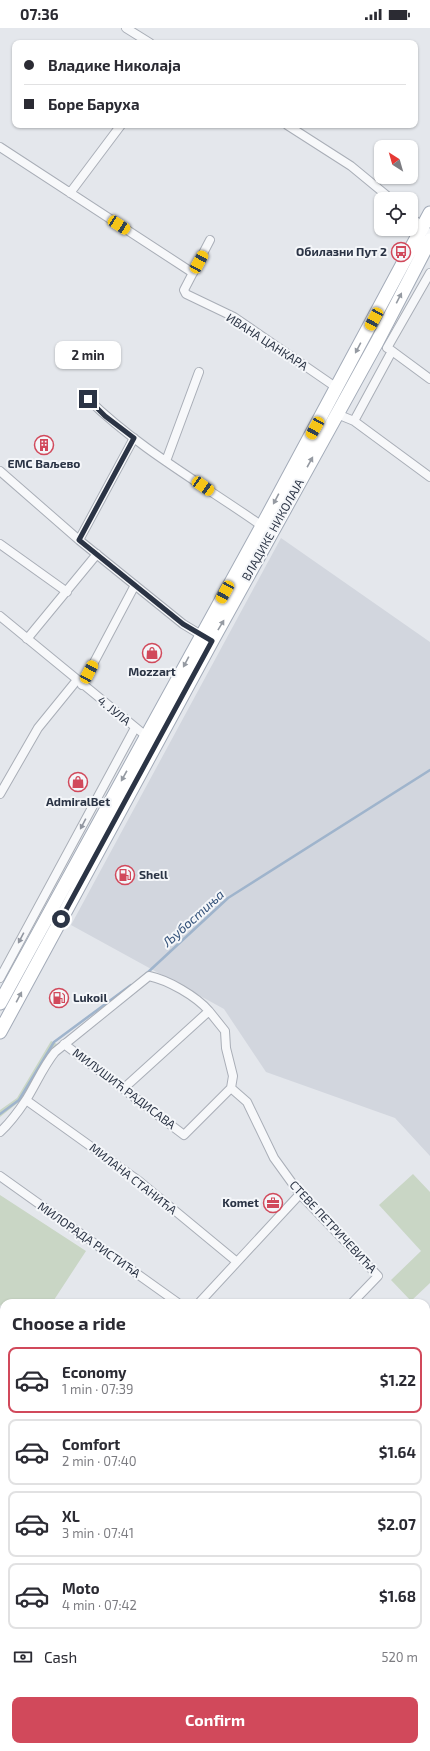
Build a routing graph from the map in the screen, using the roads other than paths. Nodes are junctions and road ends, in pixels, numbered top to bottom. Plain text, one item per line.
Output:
1 (126, 28) edge
2 (145, 40) edge
3 (119, 128) edge
4 (292, 128) edge
5 (0, 147) edge
6 (70, 192) junction
7 (383, 192) edge
8 (430, 213) edge
9 (418, 226) edge
10 (428, 238) edge
11 (210, 240) dead end
12 (193, 273) junction
13 (430, 275) edge
14 (386, 347) junction
15 (199, 372) dead end
16 (430, 379) edge
17 (337, 388) junction
18 (88, 399) dead end
19 (337, 414) junction
20 (354, 421) junction
21 (134, 438) junction
22 (166, 461) junction
23 (0, 471) edge
24 (430, 477) edge
25 (262, 526) junction
26 (79, 540) junction
27 (0, 544) edge
28 (97, 554) junction
29 (135, 585) junction
30 (67, 592) junction
31 (0, 616) edge
32 (206, 638) junction
33 (27, 639) junction
34 (80, 682) junction
35 (135, 728) junction
36 (146, 736) junction
37 (0, 794) edge
38 (0, 978) edge
39 (0, 1003) edge
40 (209, 1011) junction
41 (0, 1032) edge
42 (64, 1044) junction
43 (231, 1088) junction
44 (123, 1089) junction
45 (26, 1100) junction
46 (0, 1132) edge
47 (0, 1176) edge
48 (300, 1194) junction
49 (237, 1262) junction
50 (172, 1299) edge
51 (203, 1299) edge
52 (356, 1299) edge

1 - 2 street
3 - 6 street
4 - 7 street
5 - 6 street
6 - 12 street
8 - 10 main road, ВЛАДИКЕ НИКОЛАЈА
9 - 10 street
14 -> 10 main road, ВЛАДИКЕ НИКОЛАЈА
10 -> 17 main road, ВЛАДИКЕ НИКОЛАЈА
11 - 12 street, ИВАНА ЦАНКАРА
12 - 17 street, ИВАНА ЦАНКАРА
13 - 14 street
14 - 16 street
14 - 19 main road, ВЛАДИКЕ НИКОЛАЈА
14 - 20 street
15 - 22 street
17 -> 25 main road, ВЛАДИКЕ НИКОЛАЈА
18 - 21 street
19 - 20 street
32 -> 19 main road, ВЛАДИКЕ НИКОЛАЈА
20 - 24 street
21 - 22 street
21 - 26 street
22 - 25 street
23 - 26 street
25 - 32 main road, ВЛАДИКЕ НИКОЛАЈА
26 - 28 street
27 - 30 street
28 - 29 street
28 - 30 street
29 - 32 street
29 - 34 street
30 - 33 street
31 - 33 street, 4. ЈУЛА
32 -> 36 main road, ВЛАДИКЕ НИКОЛАЈА
41 -> 32 main road, ВЛАДИКЕ НИКОЛАЈА
33 - 34 street, 4. ЈУЛА
34 - 35 street, 4. ЈУЛА
34 - 37 street
35 - 36 street, 4. ЈУЛА
35 -> 38 street
36 -> 39 main road, ВЛАДИКЕ НИКОЛАЈА
40 - 42 street, МИЛУШИЋ РАДИСАВА
40 - 43 street
40 - 44 street
42 - 44 street, МИЛУШИЋ РАДИСАВА
42 - 45 street, МИЛУШИЋ РАДИСАВА
43 - 44 street, МИЛУШИЋ РАДИСАВА
43 - 48 street, СТЕВЕ ПЕТРИЧЕВИЋА
45 - 46 street, МИЛУШИЋ РАДИСАВА
45 - 49 street, МИЛАНА СТАНИЋА
47 - 50 street, МИЛОРАДА РИСТИЋА
48 - 49 street
48 - 52 street, СТЕВЕ ПЕТРИЧЕВИЋА
49 - 51 street

